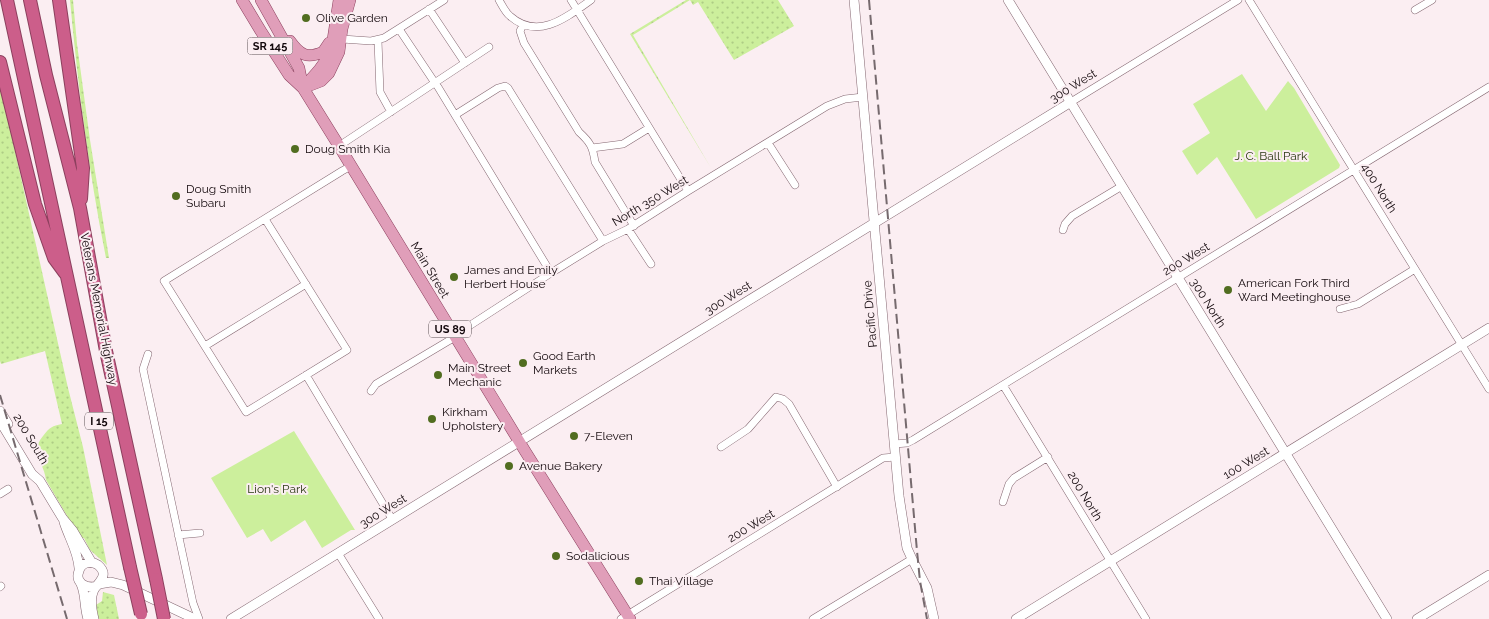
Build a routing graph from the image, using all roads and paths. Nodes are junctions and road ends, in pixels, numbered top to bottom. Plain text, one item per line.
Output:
1 (7, 0) edge
2 (30, 0) edge
3 (59, 0) edge
4 (242, 0) edge
5 (261, 0) edge
6 (339, 0) edge
7 (350, 0) edge
8 (444, 0) edge
9 (499, 0) edge
10 (571, 0) edge
11 (591, 0) edge
12 (854, 0) edge
13 (1008, 0) edge
14 (1238, 0) edge
15 (1249, 0) edge
16 (1432, 0) edge
17 (429, 9) junction
18 (577, 10) junction
19 (1415, 10) dead end
20 (270, 16) junction
21 (523, 25) junction
22 (399, 29) junction
23 (337, 37) junction
24 (378, 41) junction
25 (489, 47) dead end
26 (0, 62) edge
27 (465, 63) junction
28 (436, 85) junction
29 (1489, 87) edge
30 (303, 88) junction
31 (863, 97) junction
32 (1071, 102) junction
33 (391, 112) junction
34 (455, 116) junction
35 (649, 128) junction
36 (768, 143) junction
37 (339, 146) junction
38 (592, 148) junction
39 (351, 166) junction
40 (1354, 170) junction
41 (794, 186) dead end
42 (1122, 186) junction
43 (688, 191) junction
44 (80, 208) junction
45 (265, 219) junction
46 (874, 223) junction
47 (631, 228) junction
48 (1063, 230) dead end
49 (603, 241) junction
50 (651, 264) dead end
51 (1415, 270) junction
52 (551, 273) junction
53 (67, 276) junction
54 (1178, 277) junction
55 (306, 284) junction
56 (1340, 309) dead end
57 (1489, 328) edge
58 (455, 337) junction
59 (1462, 345) junction
60 (205, 346) junction
61 (148, 354) dead end
62 (306, 375) junction
63 (1003, 385) junction
64 (1489, 389) edge
65 (372, 391) dead end
66 (0, 411) edge
67 (0, 421) edge
68 (520, 442) junction
69 (894, 444) junction
70 (721, 447) dead end
71 (1286, 453) junction
72 (895, 457) junction
73 (1048, 457) junction
74 (40, 481) junction
75 (836, 487) junction
76 (8, 489) dead end
77 (0, 494) edge
78 (1003, 502) dead end
79 (63, 519) junction
80 (392, 519) junction
81 (200, 533) dead end
82 (178, 535) junction
83 (338, 553) junction
84 (912, 559) junction
85 (1111, 560) junction
86 (92, 563) junction
87 (79, 568) junction
88 (102, 571) junction
89 (1489, 575) edge
90 (81, 584) junction
91 (98, 585) junction
92 (123, 585) junction
93 (141, 617) edge
94 (626, 618) edge
95 (88, 619) edge
96 (94, 619) edge
97 (164, 619) edge
98 (195, 619) edge
99 (199, 619) edge
100 (231, 619) edge
101 (378, 619) edge
102 (813, 619) edge
103 (934, 619) edge
104 (1016, 619) edge
105 (1146, 619) edge
106 (1387, 619) edge
107 (1417, 619) edge

1 - 53 highway, Veterans Memorial Highway / I 15
2 - 44 highway, Veterans Memorial Highway / I 15
3 - 44 highway
4 - 30 main road, Main Street / SR 145
5 - 20 main road, Main Street / SR 145
6 - 23 main road
7 - 23 main road
8 - 17 street
9 - 21 street
10 - 18 street
11 - 18 street
12 - 31 street, Pacific Drive
13 - 32 street, 300 North
14 - 32 street, 300 West
15 - 40 street, 400 North
16 - 19 street
17 - 22 street
17 - 27 street
18 - 21 street
18 - 35 street
20 - 23 main road
20 - 30 main road, Main Street / SR 145
21 - 38 street
22 - 24 street
22 - 28 street
23 - 24 street
23 - 30 main road
24 - 33 street
25 - 27 street
26 - 53 highway
27 - 28 street
28 - 33 street
28 - 34 street
29 - 40 street, 200 West
30 - 37 main road, Main Street / US 89
31 - 36 street, North 350 West
31 - 46 street, Pacific Drive
32 - 42 street, 300 North
32 - 46 street, 300 West
33 - 37 street
34 - 49 street
34 - 52 street
35 - 38 street
35 - 43 street
36 - 41 street
36 - 43 street, North 350 West
37 - 39 main road, Main Street / US 89
38 - 47 street
39 - 45 street
39 - 58 main road, Main Street / US 89
40 - 51 street, 400 North
40 - 54 street, 200 West
42 - 48 street
42 - 54 street, 300 North
43 - 47 street, North 350 West
44 - 97 highway, Veterans Memorial Highway / I 15, bridge
45 - 55 street
45 - 60 street
46 - 68 street, 300 West
46 - 69 street, Pacific Drive
47 - 49 street, North 350 West
47 - 50 street
49 - 52 street, North 350 West
51 - 56 street
51 - 59 street, 400 North
52 - 58 street, North 350 West
53 - 93 highway, Veterans Memorial Highway / I 15, bridge
54 - 63 street, 200 West
54 - 71 street, 300 North
55 - 60 street
55 - 62 street
57 - 59 street, 100 West
58 - 65 street, North 350 West
58 - 68 main road, Main Street / US 89
59 - 64 street, 400 North
59 - 71 street, 100 West
60 - 62 street
61 - 82 street
62 - 80 street
63 - 69 street, 200 West
63 - 73 street, 200 North
66 - 74 street, 200 South
67 - 74 street, 200 South
68 - 80 street, 300 West
68 - 94 main road, Main Street / US 89
69 - 72 street, Pacific Drive
70 - 75 street
71 - 85 street, 100 West
71 - 106 street, 300 North
72 - 75 street, 200 West
72 - 84 street, Pacific Drive
73 - 78 street
73 - 85 street, 200 North
74 - 79 street, 200 South
75 - 94 street, 200 West
76 - 77 street
79 - 86 street, 200 South
79 - 87 street, 200 South
80 - 83 street, 300 West
81 - 82 street
82 - 99 street
83 - 100 street, 300 West
83 - 101 street
84 - 102 street
84 - 103 street, Pacific Drive
85 - 104 street, 100 West
85 - 105 street, 200 North
86 - 87 street
86 - 88 street
87 - 90 street
88 - 91 street
88 - 92 street
89 - 107 street
90 - 91 street
90 - 95 street
91 - 92 street
91 - 96 street
92 - 98 street

